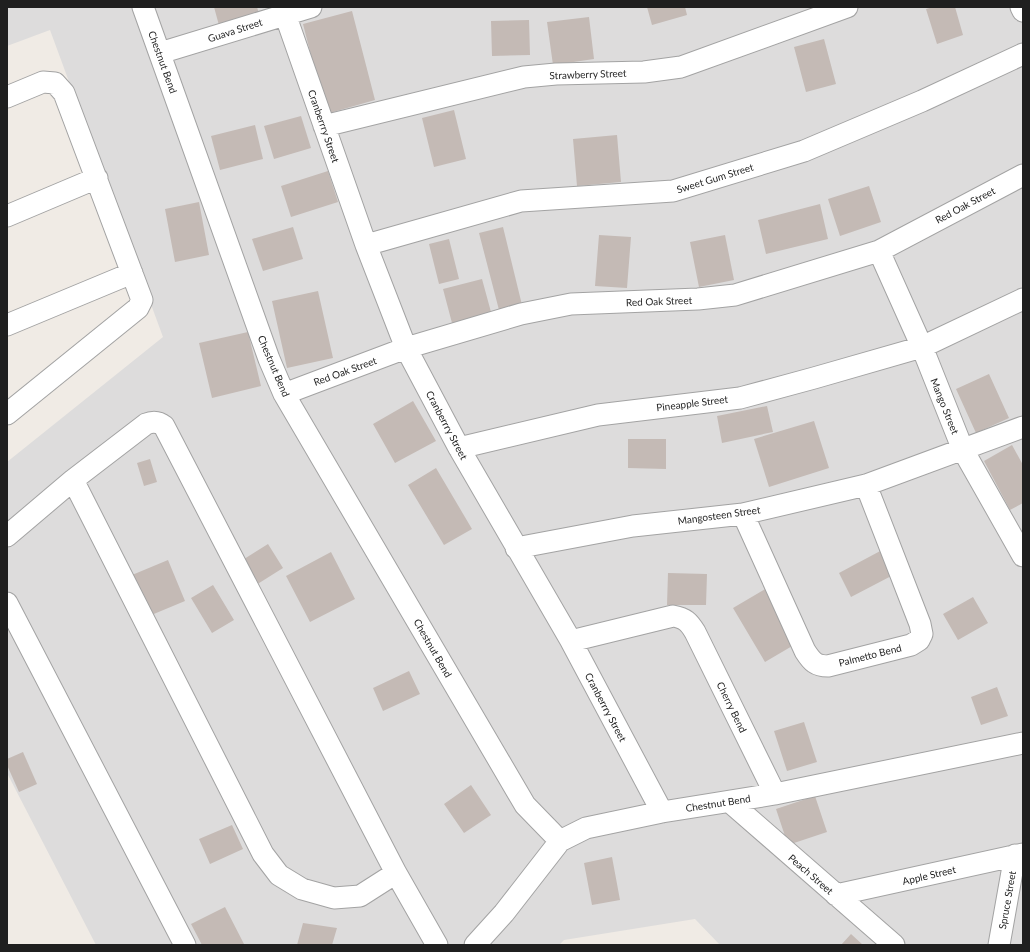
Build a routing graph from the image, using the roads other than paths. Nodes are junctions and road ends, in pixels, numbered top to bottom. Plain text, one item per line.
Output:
1 (143, 7) edge
2 (311, 7) edge
3 (847, 7) edge
4 (1021, 7) edge
5 (1023, 11) edge
6 (285, 14) junction
7 (160, 54) junction
8 (1023, 54) edge
9 (7, 97) edge
10 (324, 126) junction
11 (1023, 175) edge
12 (97, 178) junction
13 (7, 216) edge
14 (366, 245) junction
15 (879, 251) junction
16 (132, 272) junction
17 (1023, 300) edge
18 (7, 325) edge
19 (922, 347) junction
20 (406, 348) junction
21 (284, 394) junction
22 (7, 414) edge
23 (1023, 427) edge
24 (459, 448) junction
25 (963, 450) junction
26 (74, 480) junction
27 (866, 485) junction
28 (743, 514) junction
29 (7, 536) edge
30 (516, 548) junction
31 (1023, 556) edge
32 (7, 603) edge
33 (571, 641) junction
34 (1023, 743) edge
35 (775, 794) junction
36 (730, 802) junction
37 (662, 812) junction
38 (560, 841) junction
39 (1019, 854) edge
40 (396, 873) junction
41 (836, 896) junction
42 (185, 945) edge
43 (437, 945) edge
44 (474, 945) edge
45 (894, 945) edge
46 (999, 945) edge

1 - 7 street, Chestnut Bend
2 - 6 street, Guava Street
3 - 10 street, Strawberry Street
4 - 5 street
6 - 7 street, Guava Street
6 - 10 street, Cranberrry Street
7 - 21 street, Chestnut Bend
8 - 14 street, Sweet Gum Street
9 - 12 street
10 - 14 street, Cranberrry Street
11 - 15 street, Red Oak Street
12 - 13 street
12 - 16 street
14 - 20 street, Cranberrry Street
15 - 19 street, Mango Street
15 - 20 street, Red Oak Street
16 - 18 street
16 - 22 street
17 - 19 street, Pineapple Street
19 - 24 street, Pineapple Street
19 - 25 street, Mango Street
20 - 21 street, Red Oak Street
20 - 24 street, Cranberrry Street
21 - 38 street, Chestnut Bend
23 - 25 street, Mangosteen Street
24 - 30 street, Cranberrry Street
25 - 27 street, Mangosteen Street
25 - 31 street, Mango Street
26 - 29 street
26 - 40 street
26 - 40 street
27 - 28 street, Mangosteen Street
27 - 28 street, Palmetto Bend
28 - 30 street, Mangosteen Street
30 - 33 street, Cranberrry Street
32 - 42 street
33 - 35 street, Cherry Bend
33 - 37 street, Cranberrry Street
34 - 35 street, Chestnut Bend
35 - 36 street, Chestnut Bend
36 - 37 street, Chestnut Bend
36 - 41 street, Peach Street
37 - 38 street, Chestnut Bend
38 - 44 street
39 - 41 street, Apple Street
39 - 46 street, Spruce Street
40 - 43 street
41 - 45 street, Peach Street

